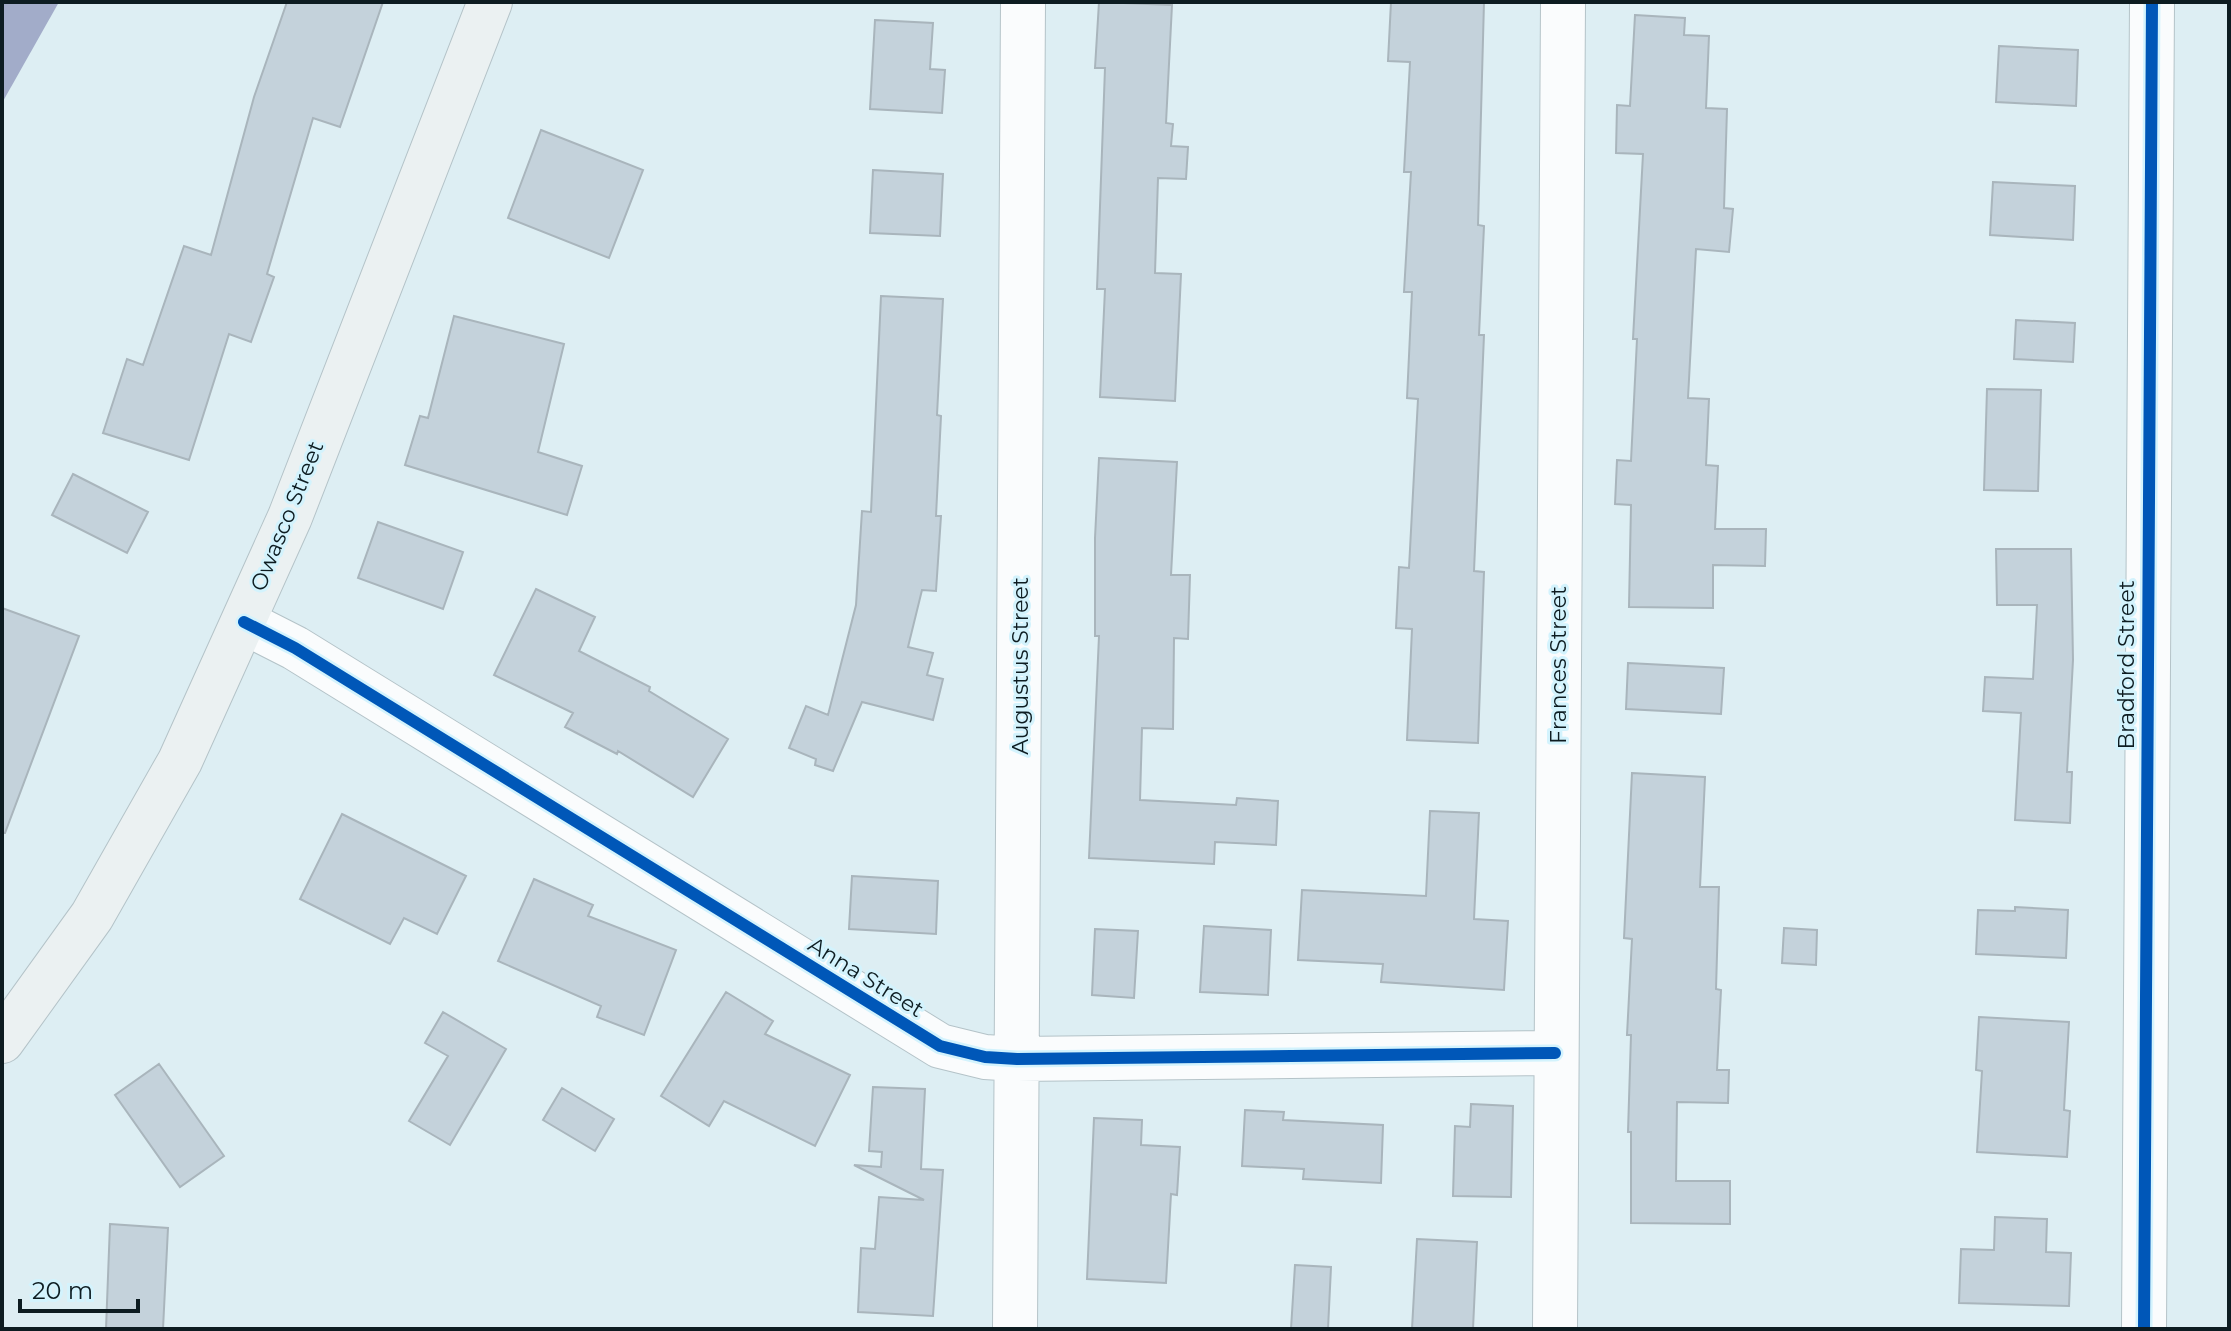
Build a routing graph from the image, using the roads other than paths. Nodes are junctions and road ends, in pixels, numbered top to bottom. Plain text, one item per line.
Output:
1 (490, 2) edge
2 (1023, 2) edge
3 (1563, 2) edge
4 (2152, 2) edge
5 (244, 622) junction
6 (2, 1041) edge
7 (1555, 1053) junction
8 (1017, 1059) junction
9 (1015, 1329) edge
10 (1555, 1329) edge
11 (2144, 1329) edge

1 - 5 main road, Owasco Street
2 - 8 street, Augustus Street
3 - 7 street, Frances Street
4 - 11 street, Bradford Street
5 - 6 main road, Owasco Street
5 - 8 street, Anna Street
7 - 8 street, Anna Street
7 - 10 street, Frances Street
8 - 9 street, Augustus Street

